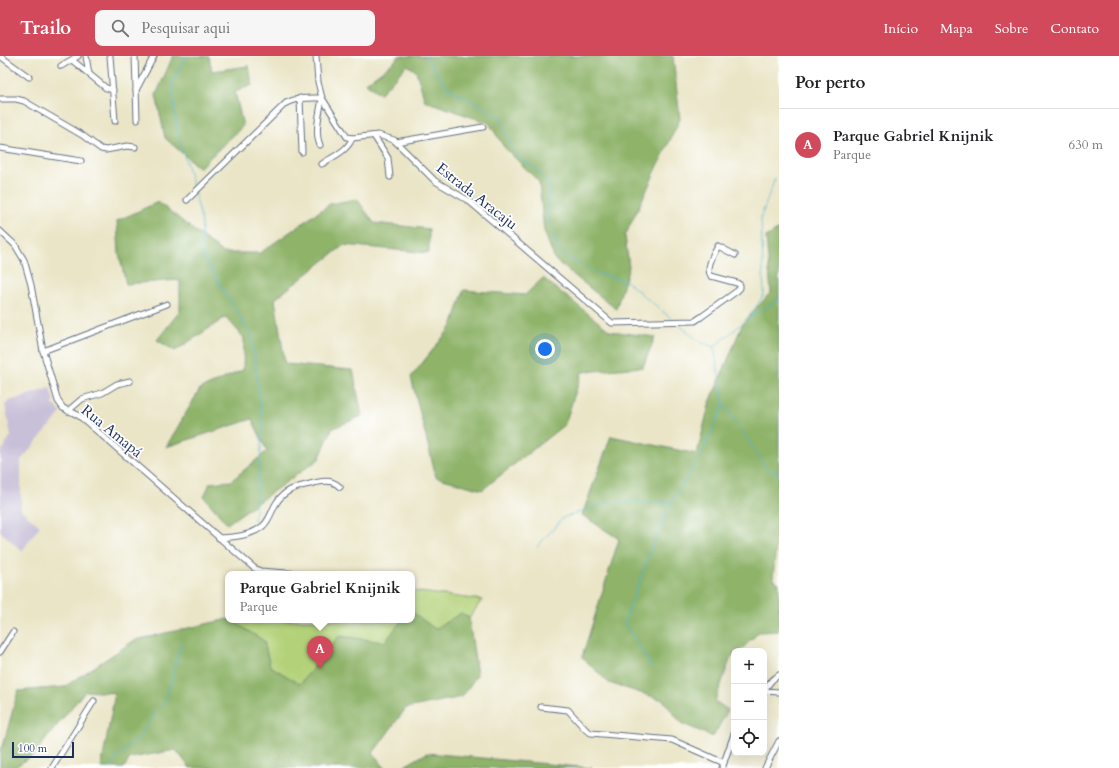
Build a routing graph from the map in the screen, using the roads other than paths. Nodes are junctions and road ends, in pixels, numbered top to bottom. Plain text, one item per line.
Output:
1 (0, 56) edge
2 (78, 56) edge
3 (86, 56) edge
4 (110, 56) edge
5 (135, 56) edge
6 (154, 56) edge
7 (316, 56) edge
8 (72, 60) junction
9 (62, 66) dead end
10 (89, 74) junction
11 (28, 77) dead end
12 (113, 90) junction
13 (136, 90) junction
14 (0, 98) edge
15 (300, 98) junction
16 (322, 98) junction
17 (137, 120) dead end
18 (115, 121) dead end
19 (483, 127) dead end
20 (374, 136) junction
21 (352, 138) junction
22 (396, 142) junction
23 (320, 145) dead end
24 (135, 147) dead end
25 (0, 148) edge
26 (302, 152) dead end
27 (81, 161) dead end
28 (322, 164) dead end
29 (390, 177) dead end
30 (187, 200) dead end
31 (0, 231) edge
32 (735, 255) dead end
33 (167, 304) dead end
34 (44, 352) junction
35 (130, 381) dead end
36 (68, 411) junction
37 (340, 487) dead end
38 (219, 538) junction
39 (260, 571) edge
40 (13, 632) dead end
41 (0, 652) edge
42 (779, 675) edge
43 (767, 686) edge
44 (767, 690) edge
45 (779, 692) edge
46 (94, 701) dead end
47 (541, 707) dead end
48 (779, 741) edge
49 (731, 742) edge
50 (723, 765) edge
51 (52, 768) edge
52 (765, 768) edge

1 - 11 street
2 - 8 street
3 - 10 street
4 - 12 street
5 - 13 street
6 - 13 street
7 - 16 street
8 - 9 street
8 - 10 street
10 - 12 street
12 - 18 street
13 - 17 street
14 - 24 street
15 - 16 street
15 - 26 street
15 - 30 street
16 - 21 street
16 - 23 street
19 - 22 street
20 - 21 street, Estrada Aracaju
20 - 22 street, Estrada Aracaju
20 - 29 street
21 - 28 street
22 - 32 street, Estrada Aracaju
25 - 27 street
31 - 34 street, Rua Amapá
33 - 34 street
34 - 36 street, Rua Amapá
35 - 36 street
36 - 38 street, Rua Amapá
37 - 38 street
38 - 39 street, Rua Amapá
40 - 41 street
42 - 43 street
44 - 45 street
46 - 51 street
47 - 50 street
48 - 52 street
49 - 50 street

